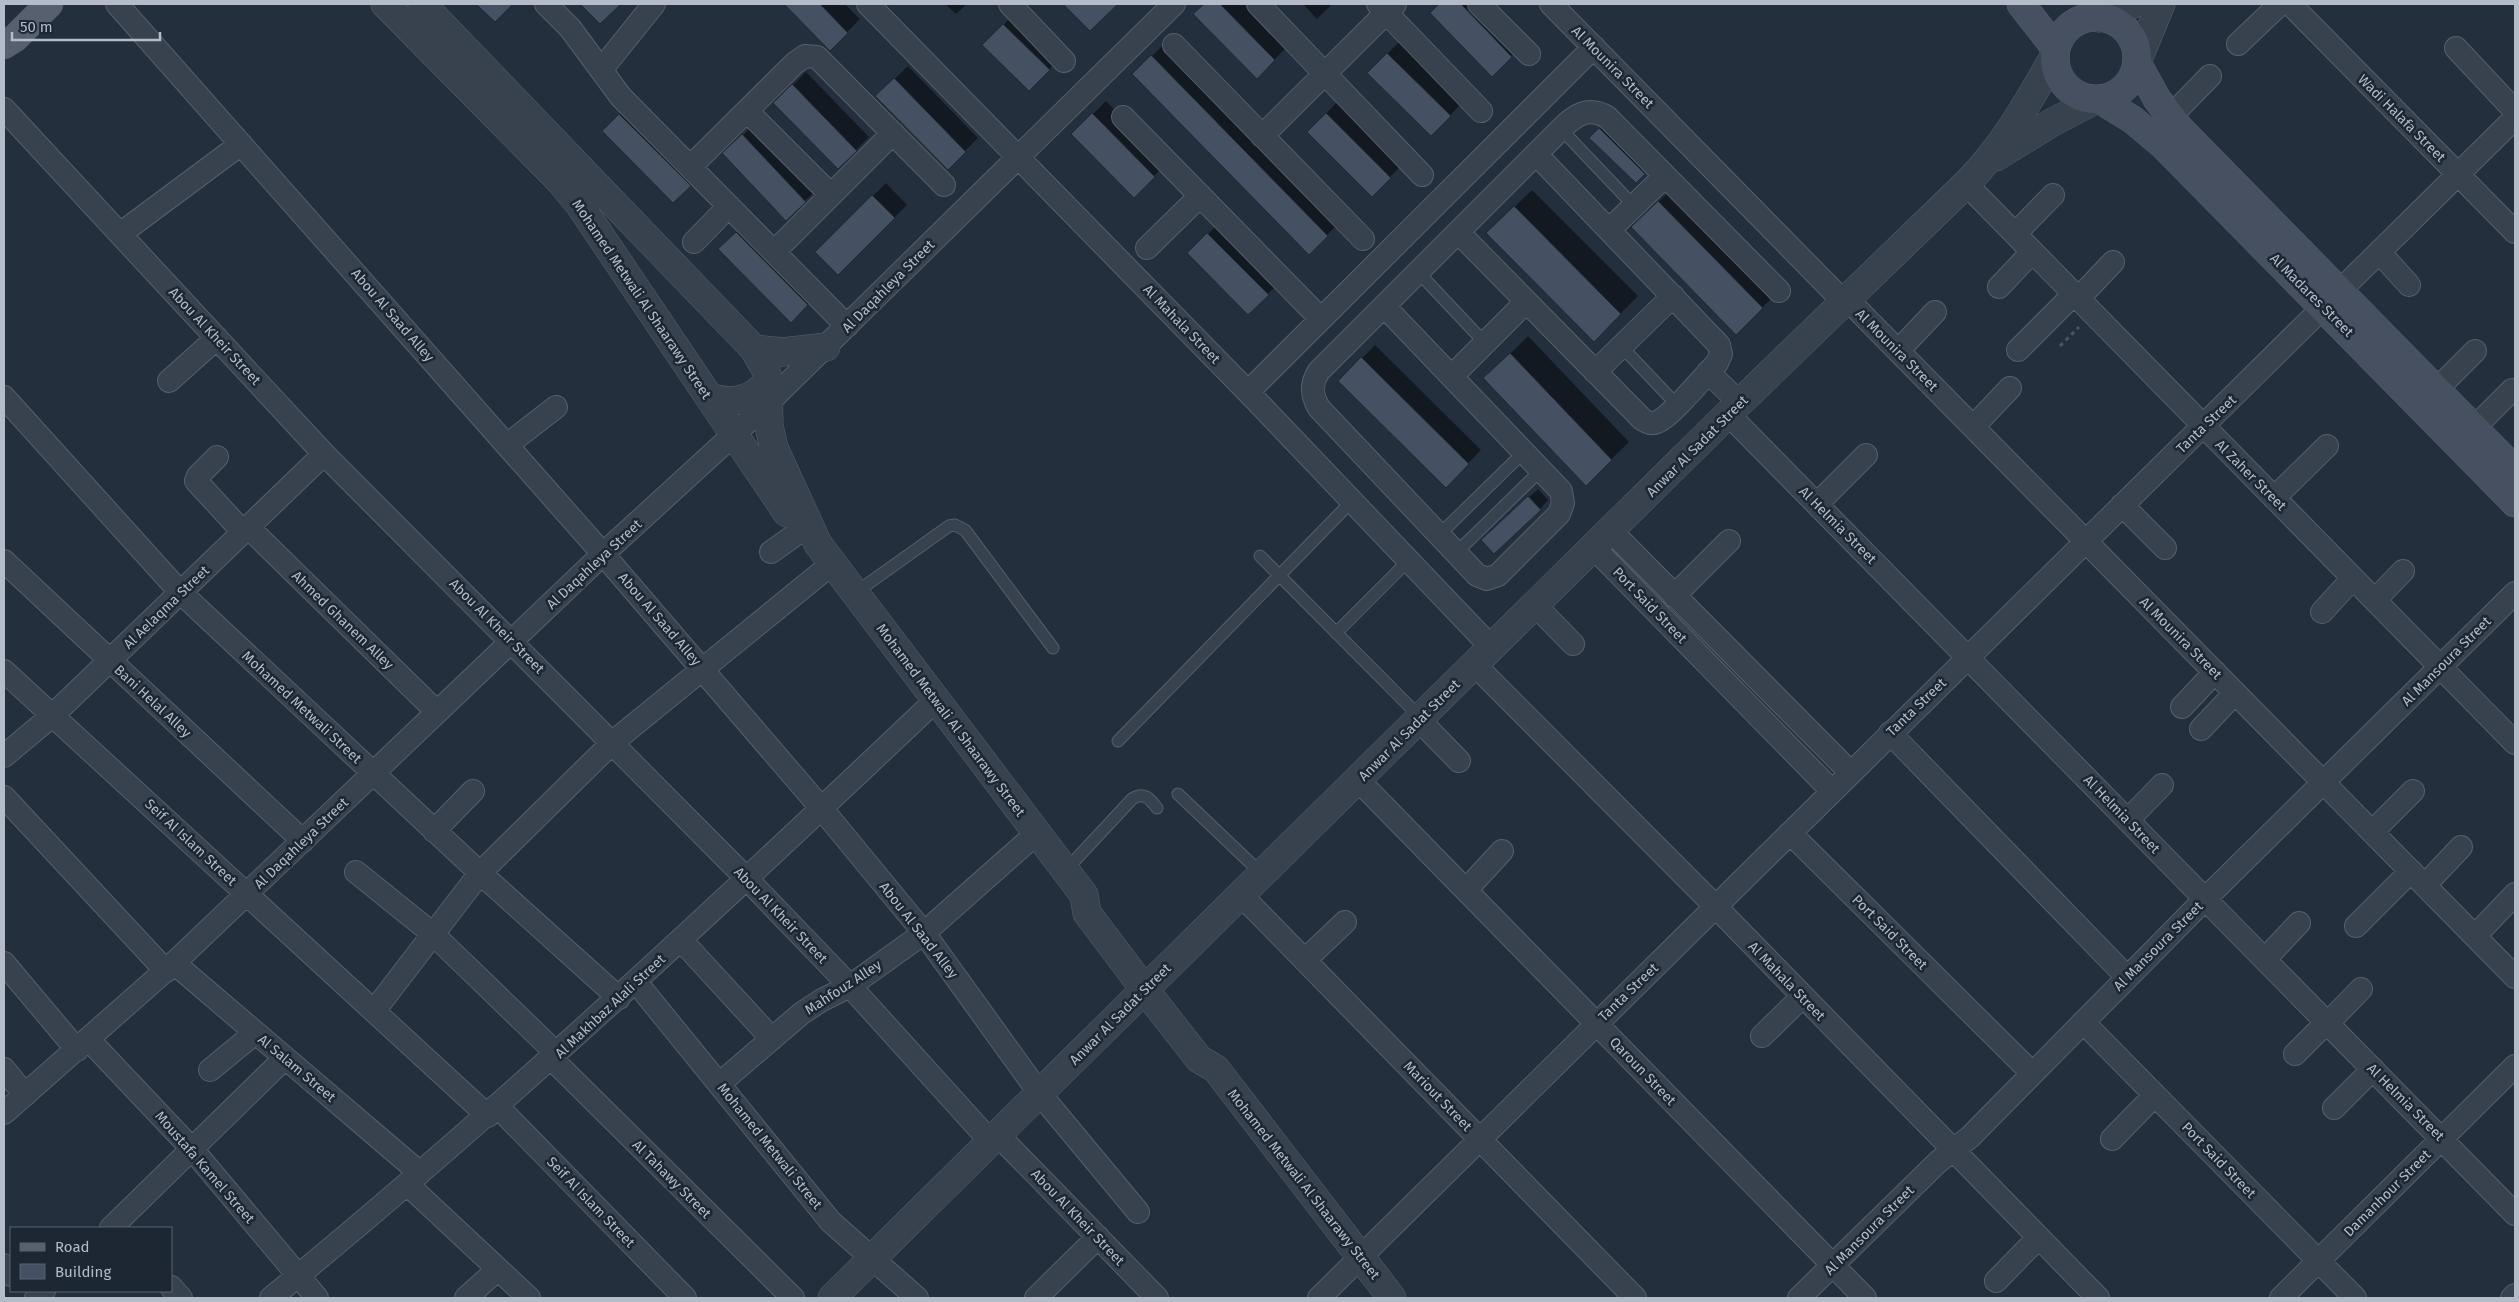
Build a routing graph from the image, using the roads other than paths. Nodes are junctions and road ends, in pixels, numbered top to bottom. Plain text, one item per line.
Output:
1 (48, 4) edge
2 (117, 4) edge
3 (385, 4) edge
4 (422, 4) edge
5 (546, 4) edge
6 (654, 4) edge
7 (868, 4) edge
8 (1174, 4) edge
9 (1258, 4) edge
10 (1479, 4) edge
11 (1551, 4) edge
12 (2021, 4) edge
13 (2062, 4) edge
14 (2133, 4) edge
15 (2161, 4) edge
16 (2280, 4) edge
17 (2290, 4) edge
18 (1014, 5) edge
19 (1386, 7) edge
20 (2093, 14) edge
21 (6, 43) edge
22 (2238, 44) dead end
23 (1174, 45) dead end
24 (1594, 47) junction
25 (2456, 48) dead end
26 (2056, 52) junction
27 (1529, 54) dead end
28 (1064, 61) dead end
29 (2137, 62) junction
30 (601, 70) junction
31 (1325, 74) junction
32 (2210, 76) dead end
33 (2097, 99) junction
34 (4, 109) edge
35 (2515, 110) edge
36 (747, 111) junction
37 (1481, 111) dead end
38 (1124, 117) dead end
39 (2170, 117) junction
40 (2515, 118) edge
41 (1561, 129) junction
42 (893, 133) junction
43 (1262, 136) junction
44 (241, 144) junction
45 (1536, 154) junction
46 (1018, 157) junction
47 (1987, 163) junction
48 (690, 168) junction
49 (2458, 174) junction
50 (1422, 175) dead end
51 (1665, 176) junction
52 (1966, 184) junction
53 (944, 185) dead end
54 (831, 195) junction
55 (2053, 195) dead end
56 (1200, 196) junction
57 (729, 206) junction
58 (1634, 206) junction
59 (1609, 230) junction
60 (1458, 232) junction
61 (2515, 232) edge
62 (120, 234) junction
63 (2015, 234) junction
64 (1363, 239) dead end
65 (694, 242) dead end
66 (652, 243) junction
67 (1147, 248) dead end
68 (774, 252) junction
69 (2032, 252) junction
70 (2380, 253) junction
71 (1380, 260) junction
72 (2113, 262) dead end
73 (623, 269) junction
74 (1411, 279) junction
75 (2408, 285) dead end
76 (1999, 287) dead end
77 (1779, 291) dead end
78 (1673, 296) junction
79 (2332, 299) junction
80 (1846, 301) junction
81 (1526, 302) junction
82 (2081, 302) junction
83 (1384, 306) junction
84 (1935, 312) dead end
85 (1321, 319) junction
86 (847, 326) junction
87 (217, 338) junction
88 (1485, 343) junction
89 (1621, 346) junction
90 (826, 347) junction
91 (754, 350) junction
92 (2018, 350) dead end
93 (1898, 351) junction
94 (2475, 351) dead end
95 (1595, 372) junction
96 (1708, 372) junction
97 (1452, 376) junction
98 (169, 382) dead end
99 (2010, 388) dead end
100 (2437, 389) junction
101 (2512, 390) dead end
102 (768, 392) junction
103 (1248, 392) junction
104 (4, 397) edge
105 (709, 397) junction
106 (1677, 405) junction
107 (556, 407) dead end
108 (1734, 409) junction
109 (2203, 426) junction
110 (1973, 427) junction
111 (2474, 428) junction
112 (734, 435) junction
113 (507, 445) junction
114 (2327, 446) dead end
115 (1525, 451) junction
116 (324, 454) junction
117 (1866, 455) dead end
118 (218, 457) dead end
119 (1542, 469) junction
120 (2515, 470) edge
121 (2274, 498) junction
122 (1352, 501) junction
123 (2515, 503) edge
124 (1817, 504) junction
125 (2122, 505) junction
126 (246, 530) junction
127 (1440, 535) junction
128 (1602, 540) junction
129 (1729, 541) dead end
130 (2086, 541) junction
131 (818, 546) junction
132 (2164, 548) dead end
133 (771, 552) dead end
134 (1456, 553) junction
135 (603, 554) junction
136 (1260, 556) dead end
137 (1409, 560) junction
138 (4, 561) edge
139 (2403, 571) dead end
140 (1280, 576) junction
141 (2353, 578) junction
142 (181, 593) junction
143 (855, 593) junction
144 (2515, 593) edge
145 (1674, 596) junction
146 (2374, 600) junction
147 (1535, 606) junction
148 (2322, 612) dead end
149 (1336, 633) junction
150 (512, 641) junction
151 (1572, 644) dead end
152 (1053, 648) dead end
153 (1484, 656) junction
154 (1968, 656) junction
155 (110, 660) junction
156 (2440, 667) junction
157 (702, 668) junction
158 (4, 671) edge
159 (2215, 672) junction
160 (2235, 693) junction
161 (936, 700) junction
162 (2182, 707) dead end
163 (437, 712) junction
164 (53, 715) junction
165 (1420, 719) junction
166 (2201, 729) dead end
167 (1890, 733) junction
168 (1118, 741) dead end
169 (613, 742) junction
170 (2515, 743) edge
171 (4, 756) edge
172 (1459, 761) dead end
173 (1850, 772) junction
174 (374, 774) junction
175 (1358, 780) junction
176 (2323, 782) junction
177 (2162, 785) dead end
178 (473, 791) dead end
179 (1832, 791) junction
180 (2414, 791) dead end
181 (1178, 794) dead end
182 (4, 797) edge
183 (1158, 808) dead end
184 (822, 809) junction
185 (2128, 820) junction
186 (434, 831) junction
187 (2372, 832) junction
188 (1790, 833) junction
189 (1037, 834) junction
190 (303, 841) junction
191 (2461, 846) dead end
192 (1502, 851) dead end
193 (1065, 871) junction
194 (356, 872) dead end
195 (480, 873) junction
196 (1262, 874) junction
197 (2418, 878) junction
198 (747, 880) junction
199 (1466, 890) junction
200 (247, 894) junction
201 (2515, 894) edge
202 (1241, 895) junction
203 (2205, 899) junction
204 (1716, 907) junction
205 (1345, 922) dead end
206 (2299, 923) dead end
207 (2356, 926) dead end
208 (924, 932) junction
209 (433, 934) junction
210 (2475, 936) junction
211 (681, 940) junction
212 (2264, 959) junction
213 (1305, 960) junction
214 (4, 963) edge
215 (170, 967) junction
216 (2127, 977) junction
217 (2515, 977) edge
218 (636, 982) junction
219 (1152, 983) junction
220 (850, 986) junction
221 (2361, 988) dead end
222 (1802, 997) junction
223 (619, 998) junction
224 (374, 1011) junction
225 (2083, 1022) junction
226 (2327, 1022) junction
227 (1596, 1023) junction
228 (255, 1033) junction
229 (1762, 1036) dead end
230 (772, 1039) junction
231 (83, 1045) junction
232 (2295, 1054) dead end
233 (554, 1057) junction
234 (285, 1058) junction
235 (2515, 1066) edge
236 (4, 1069) edge
237 (2373, 1069) junction
238 (210, 1070) dead end
239 (2032, 1073) junction
240 (719, 1084) junction
241 (25, 1094) junction
242 (1040, 1094) junction
243 (2155, 1094) junction
244 (2334, 1108) dead end
245 (493, 1111) junction
246 (4, 1113) edge
247 (995, 1139) junction
248 (1480, 1139) junction
249 (2112, 1139) dead end
250 (2442, 1139) junction
251 (192, 1149) junction
252 (1953, 1151) junction
253 (413, 1179) junction
254 (1138, 1212) dead end
255 (2515, 1214) edge
256 (116, 1227) edge
257 (1098, 1237) junction
258 (2038, 1238) junction
259 (874, 1258) junction
260 (1362, 1258) junction
261 (2318, 1261) junction
262 (1833, 1266) junction
263 (498, 1269) junction
264 (299, 1276) junction
265 (1996, 1282) dead end
266 (172, 1288) edge
267 (2515, 1296) edge
268 (181, 1298) edge
269 (271, 1298) edge
270 (317, 1298) edge
271 (466, 1298) edge
272 (529, 1298) edge
273 (685, 1298) edge
274 (793, 1298) edge
275 (832, 1298) edge
276 (917, 1298) edge
277 (1036, 1298) edge
278 (1157, 1298) edge
279 (1319, 1298) edge
280 (1392, 1298) edge
281 (1635, 1298) edge
282 (1799, 1298) edge
283 (1865, 1298) edge
284 (2098, 1298) edge
285 (2281, 1298) edge
286 (2355, 1298) edge
287 (2512, 1298) edge

1 - 21 main road
2 - 44 street, Abou Al Saad Alley
3 - 73 street, Mohamed Metwali Al Shaarawy Street
4 - 66 street, Mohamed Metwali Al Shaarawy Street
5 - 30 street
6 - 30 street
7 - 46 street, Al Mahala Street
8 - 46 street, Al Daqahleya Street
9 - 31 street
10 - 27 street
11 - 24 street, Al Mounira Street
12 - 26 main road
13 - 20 main road
14 - 20 street
15 - 29 street
16 - 22 street
17 - 49 street, Wadi Halafa Street
18 - 28 street
19 - 31 street
19 - 37 street
20 - 26 main road
20 - 29 main road
23 - 43 street
24 - 71 street
24 - 80 street, Al Mounira Street
25 - 35 street
26 - 33 main road
26 - 47 street, Anwar Al Sadat Street
29 - 33 main road
29 - 39 main road, Al Madares Street
30 - 48 street
31 - 43 street
31 - 50 street
32 - 39 street
33 - 47 street, Anwar Al Sadat Street
33 - 79 main road, Al Madares Street
34 - 62 street, Abou Al Kheir Street
36 - 42 street
36 - 48 street
36 - 54 street
38 - 56 street
39 - 79 main road, Al Madares Street
40 - 49 street, Tanta Street
41 - 45 street
41 - 51 street
41 - 58 lane
42 - 53 street
42 - 54 street
43 - 64 street
44 - 62 street
44 - 113 street, Abou Al Saad Alley
45 - 59 street
45 - 60 street
46 - 86 street, Al Daqahleya Street
46 - 103 street, Al Mahala Street
47 - 52 street, Anwar Al Sadat Street
48 - 57 street
49 - 61 street, Wadi Halafa Street
49 - 70 street, Tanta Street
51 - 58 street
51 - 77 street
52 - 63 street, Al Zaher Street
52 - 80 street, Anwar Al Sadat Street
54 - 68 street
55 - 63 street
56 - 67 street
56 - 85 street
57 - 65 street
57 - 68 street
58 - 59 street
59 - 78 street
60 - 74 street
60 - 81 street
62 - 87 street, Abou Al Kheir Street
63 - 69 street, Al Zaher Street
66 - 73 street
66 - 91 street, Mohamed Metwali Al Shaarawy Street
68 - 86 street
69 - 76 street
69 - 82 street, Al Zaher Street
70 - 75 street
70 - 79 street, Tanta Street
71 - 74 street
71 - 85 street
72 - 82 street
73 - 105 street, Mohamed Metwali Al Shaarawy Street
74 - 83 street
74 - 88 lane
78 - 89 street
78 - 96 street
79 - 100 main road, Al Madares Street
79 - 109 street, Tanta Street
79 - 123 main road, Al Madares Street
80 - 93 street, Al Mounira Street
80 - 108 street, Anwar Al Sadat Street
81 - 88 street
81 - 95 street
82 - 92 street
82 - 109 street, Al Zaher Street
83 - 97 street
83 - 127 street
84 - 93 street
85 - 103 street
86 - 90 street, Al Daqahleya Street
87 - 98 street
87 - 116 street, Abou Al Kheir Street
88 - 97 street
89 - 95 street
89 - 106 lane
90 - 91 street
90 - 102 street, Al Daqahleya Street
91 - 102 street, Mohamed Metwali Al Shaarawy Street
93 - 110 street, Al Mounira Street
94 - 100 street
95 - 106 street
96 - 106 street
96 - 108 street, Al Helmia Street
97 - 115 street
99 - 110 street
100 - 111 main road, Al Madares Street
101 - 111 street
102 - 105 street
102 - 112 street, Al Daqahleya Street
102 - 131 street, Mohamed Metwali Al Shaarawy Street
103 - 122 street, Al Mahala Street
104 - 142 street, Mohamed Metwali Street
105 - 112 street, Mohamed Metwali Al Shaarawy Street
107 - 113 street
108 - 124 street, Al Helmia Street
108 - 128 street, Anwar Al Sadat Street
109 - 121 street, Al Zaher Street
109 - 125 street, Tanta Street
110 - 130 street, Al Mounira Street
111 - 120 main road, Al Madares Street
112 - 131 street, Mohamed Metwali Al Shaarawy Street
112 - 135 street, Al Daqahleya Street
113 - 135 street, Abou Al Saad Alley
114 - 121 street
115 - 119 street
115 - 127 lane
116 - 126 street, Al Aelaqma Street
116 - 150 street, Abou Al Kheir Street
117 - 124 street
118 - 126 street, Ahmed Ghanem Alley
119 - 134 lane
119 - 134 street
121 - 141 street, Al Zaher Street
122 - 137 street, Al Mahala Street
122 - 140 lane
124 - 154 street, Al Helmia Street
125 - 130 street, Tanta Street
125 - 132 street
126 - 142 street, Al Aelaqma Street
126 - 163 street, Ahmed Ghanem Alley
127 - 134 street
128 - 145 street, Port Said Street
128 - 147 street, Anwar Al Sadat Street
128 - 179 street, Port Said Street
129 - 145 street
130 - 154 street, Tanta Street
130 - 159 street, Al Mounira Street
131 - 133 street
131 - 143 street, Mohamed Metwali Al Shaarawy Street
131 - 157 street
135 - 150 street, Al Daqahleya Street
135 - 157 street, Abou Al Saad Alley
136 - 140 lane
137 - 149 lane
137 - 153 street, Al Mahala Street
138 - 155 street, Bani Helal Alley
139 - 146 street
140 - 149 lane
140 - 168 lane
141 - 146 street, Al Zaher Street
141 - 148 street
142 - 155 street, Al Aelaqma Street
142 - 174 street, Mohamed Metwali Street
143 - 152 lane
143 - 161 street, Mohamed Metwali Al Shaarawy Street
144 - 156 street, Al Mansoura Street
145 - 173 street, Port Said Street
146 - 156 street, Al Zaher Street
147 - 151 street
147 - 153 street, Anwar Al Sadat Street
149 - 165 lane
150 - 163 street, Al Daqahleya Street
150 - 169 street, Abou Al Kheir Street
153 - 165 street, Anwar Al Sadat Street
153 - 204 street, Al Mahala Street
154 - 167 street, Tanta Street
154 - 185 street, Al Helmia Street
155 - 164 street, Al Aelaqma Street
155 - 190 street, Bani Helal Alley
156 - 170 street, Al Zaher Street
156 - 176 street, Al Mansoura Street
157 - 169 street
157 - 184 street, Abou Al Saad Alley
158 - 164 street, Seif Al Islam Street
159 - 160 street, Al Mounira Street
159 - 162 street
160 - 166 street
160 - 176 street, Al Mounira Street
161 - 184 street, Al Makhbaz Alali Street
161 - 189 street, Mohamed Metwali Al Shaarawy Street
163 - 174 street, Al Daqahleya Street
164 - 171 street, Al Aelaqma Street
164 - 200 street, Seif Al Islam Street
165 - 172 street
165 - 175 street, Anwar Al Sadat Street
167 - 173 street, Tanta Street
167 - 216 street
169 - 195 street
169 - 198 street, Abou Al Kheir Street
173 - 179 street, Tanta Street
174 - 186 street, Mohamed Metwali Street
174 - 190 street, Al Daqahleya Street
175 - 196 street, Anwar Al Sadat Street
175 - 199 street, Qaroun Street
176 - 187 street, Al Mounira Street
176 - 203 street, Al Mansoura Street
177 - 185 street
178 - 186 street
179 - 188 street, Tanta Street
180 - 187 street
181 - 196 lane
182 - 215 street, Al Salam Street
183 - 193 lane
184 - 198 street, Al Makhbaz Alali Street
184 - 208 street, Abou Al Saad Alley
185 - 203 street, Al Helmia Street
186 - 195 street, Mohamed Metwali Street
187 - 197 street, Al Mounira Street
188 - 204 street, Tanta Street
188 - 239 street, Port Said Street
189 - 193 street, Mohamed Metwali Al Shaarawy Street
189 - 208 street, Mahfouz Alley
190 - 200 street, Al Daqahleya Street
191 - 197 street
192 - 199 street
193 - 219 street, Mohamed Metwali Al Shaarawy Street
194 - 209 street, Al Tahawy Street
195 - 209 street
195 - 223 street, Mohamed Metwali Street
196 - 202 street, Anwar Al Sadat Street
197 - 207 street
197 - 210 street, Al Mounira Street
198 - 211 street, Al Makhbaz Alali Street
198 - 220 street, Abou Al Kheir Street
199 - 227 street, Qaroun Street
200 - 215 street, Al Daqahleya Street
200 - 224 street, Seif Al Islam Street
201 - 210 street
202 - 213 street, Mariout Street
202 - 219 street, Anwar Al Sadat Street
203 - 212 street, Al Helmia Street
203 - 216 street, Al Mansoura Street
204 - 222 street, Al Mahala Street
204 - 227 street, Tanta Street
205 - 213 street
206 - 212 street
208 - 220 street, Mahfouz Alley
208 - 242 street, Abou Al Saad Alley
209 - 224 street
209 - 233 street, Al Tahawy Street
210 - 217 street, Al Mounira Street
211 - 218 street, Al Makhbaz Alali Street
211 - 230 street
212 - 226 street, Al Helmia Street
213 - 248 street, Mariout Street
214 - 231 street, Moustafa Kamel Street
215 - 228 street, Al Salam Street
215 - 231 street, Al Daqahleya Street
216 - 225 street, Al Mansoura Street
218 - 223 street, Al Makhbaz Alali Street
218 - 240 street, Mohamed Metwali Street
219 - 242 street, Anwar Al Sadat Street
219 - 260 street, Mohamed Metwali Al Shaarawy Street
220 - 230 street, Mahfouz Alley
220 - 247 street, Abou Al Kheir Street
221 - 226 street
222 - 229 street
222 - 252 street, Al Mahala Street
223 - 233 street, Al Makhbaz Alali Street
224 - 245 street, Seif Al Islam Street
225 - 239 street, Al Mansoura Street
225 - 243 street, Port Said Street
226 - 232 street
226 - 237 street, Al Helmia Street
227 - 248 street, Tanta Street
227 - 262 street, Qaroun Street
228 - 234 street, Al Salam Street
228 - 238 street
230 - 240 street, Mahfouz Alley
231 - 241 street, Al Daqahleya Street
231 - 251 street, Moustafa Kamel Street
233 - 245 street, Al Makhbaz Alali Street
233 - 274 street, Al Tahawy Street
234 - 251 street
234 - 253 street, Al Salam Street
235 - 250 street, Damanhour Street
236 - 241 street
237 - 244 street
237 - 250 street, Al Helmia Street
239 - 252 street, Al Mansoura Street
240 - 259 street, Mohamed Metwali Street
241 - 246 street, Al Daqahleya Street
242 - 247 street, Anwar Al Sadat Street
242 - 254 street, Abou Al Saad Alley
243 - 249 street
243 - 261 street, Port Said Street
245 - 253 street, Al Makhbaz Alali Street
245 - 273 street, Seif Al Islam Street
247 - 257 street, Abou Al Kheir Street
247 - 259 street, Anwar Al Sadat Street
248 - 260 street, Tanta Street
248 - 281 street, Mariout Street
250 - 255 street, Al Helmia Street
250 - 261 street, Damanhour Street
251 - 256 street
251 - 264 street, Moustafa Kamel Street
252 - 258 street, Al Mahala Street
252 - 262 street, Al Mansoura Street
253 - 263 street, Al Salam Street
253 - 264 street, Al Makhbaz Alali Street
257 - 277 street
257 - 278 street, Abou Al Kheir Street
258 - 265 street
258 - 284 street, Al Mahala Street
259 - 275 street, Anwar Al Sadat Street
259 - 276 street, Mohamed Metwali Street
260 - 279 street, Tanta Street
260 - 280 street, Mohamed Metwali Al Shaarawy Street
261 - 285 street, Damanhour Street
261 - 286 street, Port Said Street
262 - 282 street, Al Mansoura Street
262 - 283 street, Qaroun Street
263 - 271 street
263 - 272 street, Al Salam Street
264 - 269 street, Al Makhbaz Alali Street
264 - 270 street, Moustafa Kamel Street
266 - 268 street
267 - 287 street

